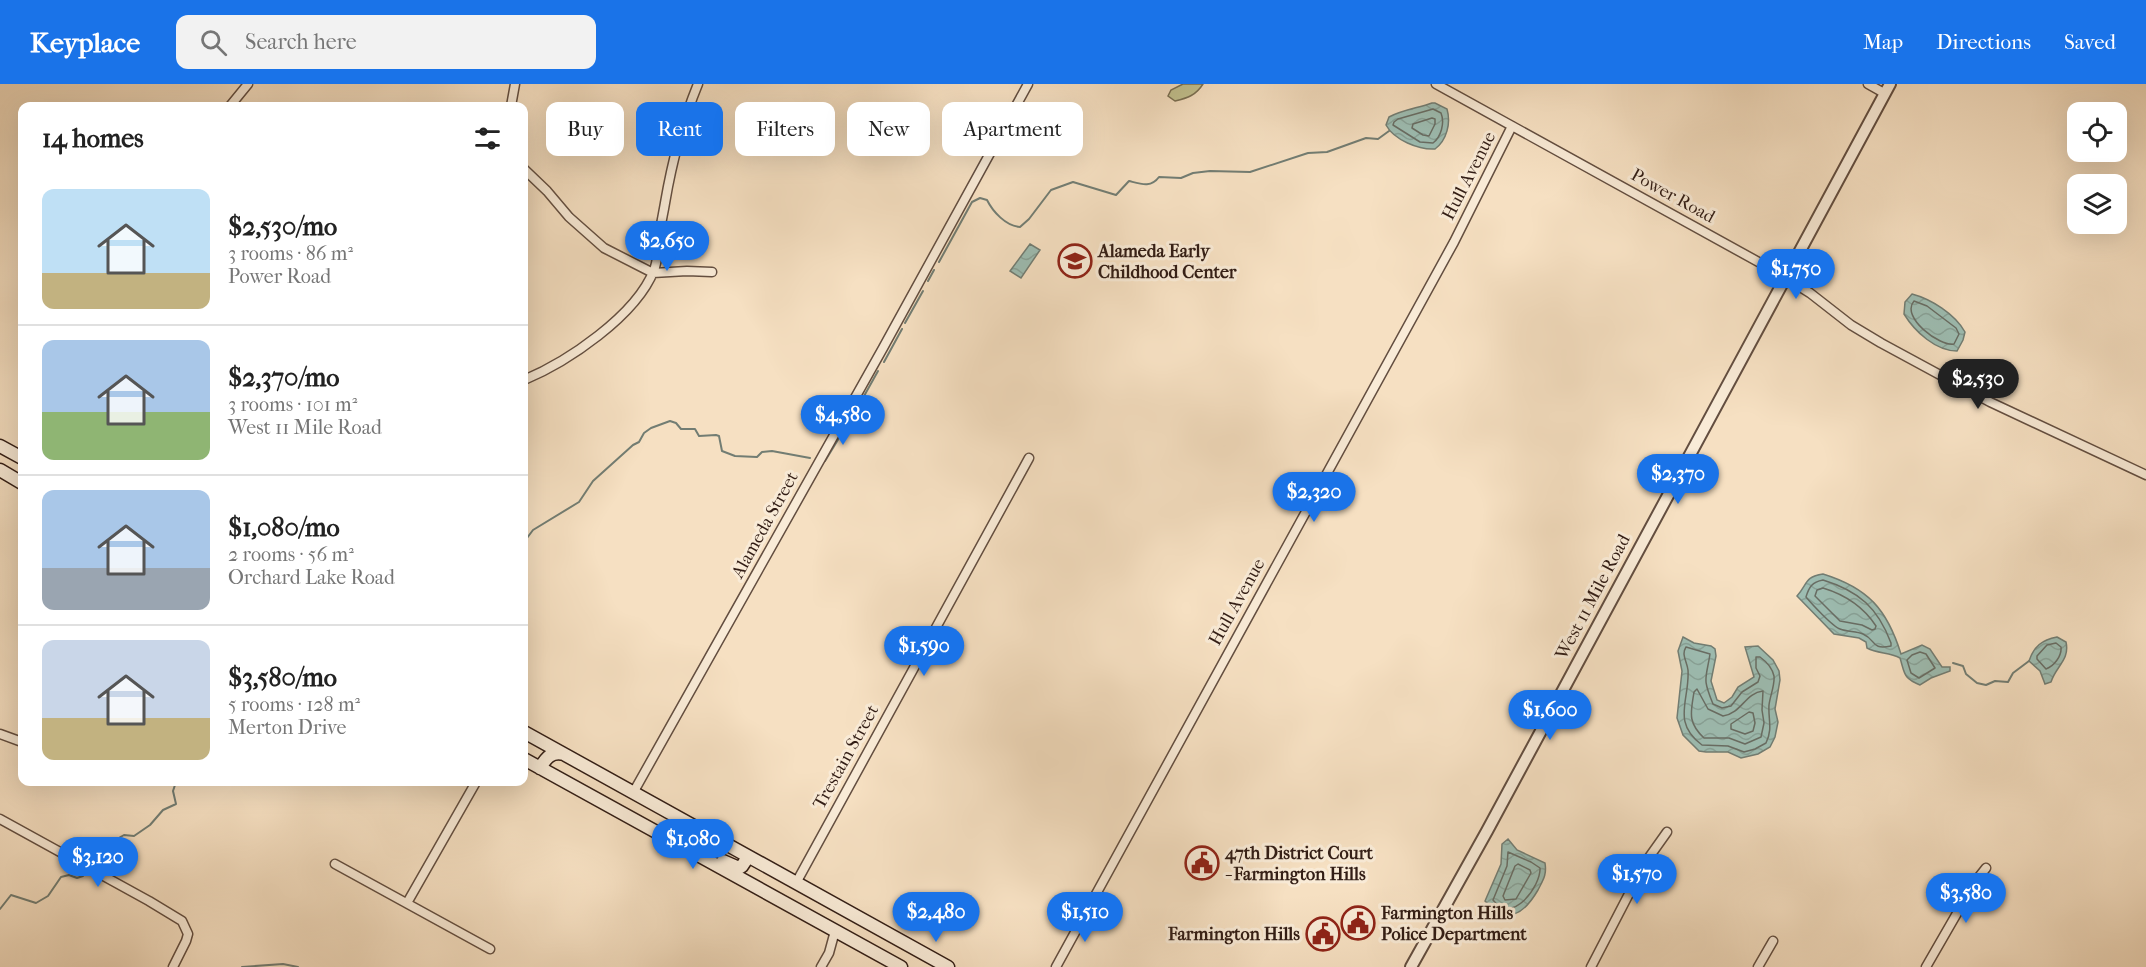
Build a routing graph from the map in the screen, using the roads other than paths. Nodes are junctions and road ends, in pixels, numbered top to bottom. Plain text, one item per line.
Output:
1 (248, 84) edge
2 (515, 84) edge
3 (698, 84) edge
4 (1028, 84) edge
5 (1436, 84) edge
6 (1868, 84) edge
7 (1887, 89) edge
8 (233, 102) edge
9 (512, 102) edge
10 (1512, 126) junction
11 (528, 173) edge
12 (712, 272) dead end
13 (653, 273) junction
14 (1785, 277) junction
15 (528, 378) edge
16 (0, 446) edge
17 (18, 457) edge
18 (1029, 458) dead end
19 (18, 463) edge
20 (2145, 472) edge
21 (5, 473) edge
22 (18, 481) edge
23 (0, 734) edge
24 (528, 734) edge
25 (18, 741) edge
26 (565, 755) junction
27 (528, 761) edge
28 (540, 768) junction
29 (474, 786) edge
30 (633, 793) junction
31 (0, 819) edge
32 (643, 825) junction
33 (1667, 832) dead end
34 (748, 857) junction
35 (335, 864) dead end
36 (1986, 868) dead end
37 (796, 883) junction
38 (407, 903) junction
39 (856, 916) junction
40 (835, 931) junction
41 (1773, 941) dead end
42 (490, 949) dead end
43 (173, 967) edge
44 (821, 967) edge
45 (901, 967) edge
46 (948, 967) edge
47 (1056, 967) edge
48 (1412, 967) edge
49 (1591, 967) edge
50 (1758, 967) edge
51 (1926, 967) edge

1 - 8 street
2 - 9 street
3 - 13 street
4 - 30 street, Alameda Street
5 - 10 street, Power Road
6 - 7 street
7 - 14 street, West 11 Mile Road
10 - 14 street, Power Road
10 - 47 street, Hull Avenue
11 - 13 street
12 - 13 street
13 - 15 street
14 - 20 street, Power Road
14 - 48 street, West 11 Mile Road
16 - 17 main road
18 - 37 street, Trestain Street
19 - 21 main road
21 - 22 main road
23 - 25 street
24 - 26 main road
26 - 28 main road
26 - 30 main road
27 - 28 main road
28 - 32 main road
29 - 38 street
30 - 34 main road
31 - 43 street
32 - 34 main road
32 - 40 main road
33 - 49 street
34 - 37 main road
35 - 38 street
36 - 51 street
37 - 39 main road
38 - 42 street
39 - 40 main road
39 - 46 main road
40 - 44 street
40 - 45 main road
41 - 50 street

